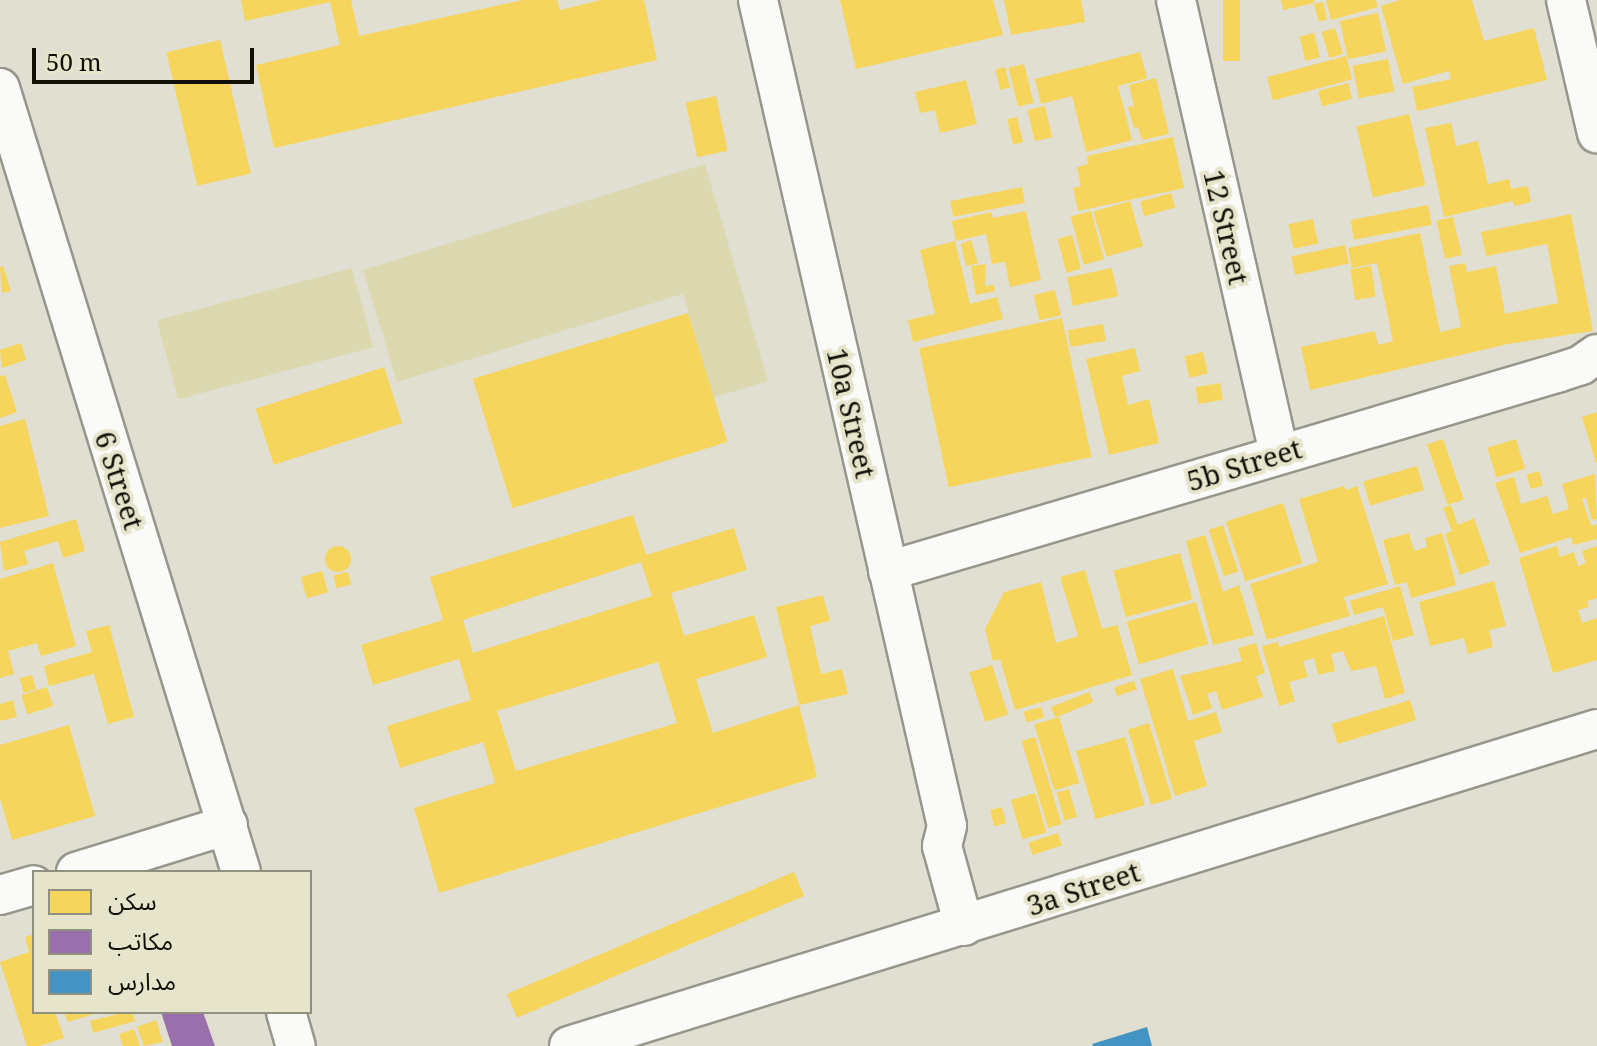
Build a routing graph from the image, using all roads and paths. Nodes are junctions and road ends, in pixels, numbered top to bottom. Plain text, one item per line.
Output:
1 (758, 0) edge
2 (1176, 0) edge
3 (1566, 0) edge
4 (0, 88) edge
5 (1597, 133) edge
6 (1597, 354) edge
7 (1279, 453) junction
8 (888, 571) junction
9 (1597, 729) edge
10 (228, 825) junction
11 (82, 870) edge
12 (240, 870) edge
13 (32, 886) edge
14 (0, 895) edge
15 (977, 922) junction
16 (287, 1014) edge
17 (575, 1045) edge
18 (296, 1046) edge

1 - 8 street, 10a Street
2 - 7 street, 12 Street
3 - 5 street
4 - 10 street, 6 Street
6 - 7 street, 5b Street
7 - 8 street, 5b Street
8 - 15 street, 10a Street
9 - 15 street, 3a Street
10 - 11 street
10 - 12 street, 6 Street
13 - 14 street
15 - 17 street, 3a Street
16 - 18 street

